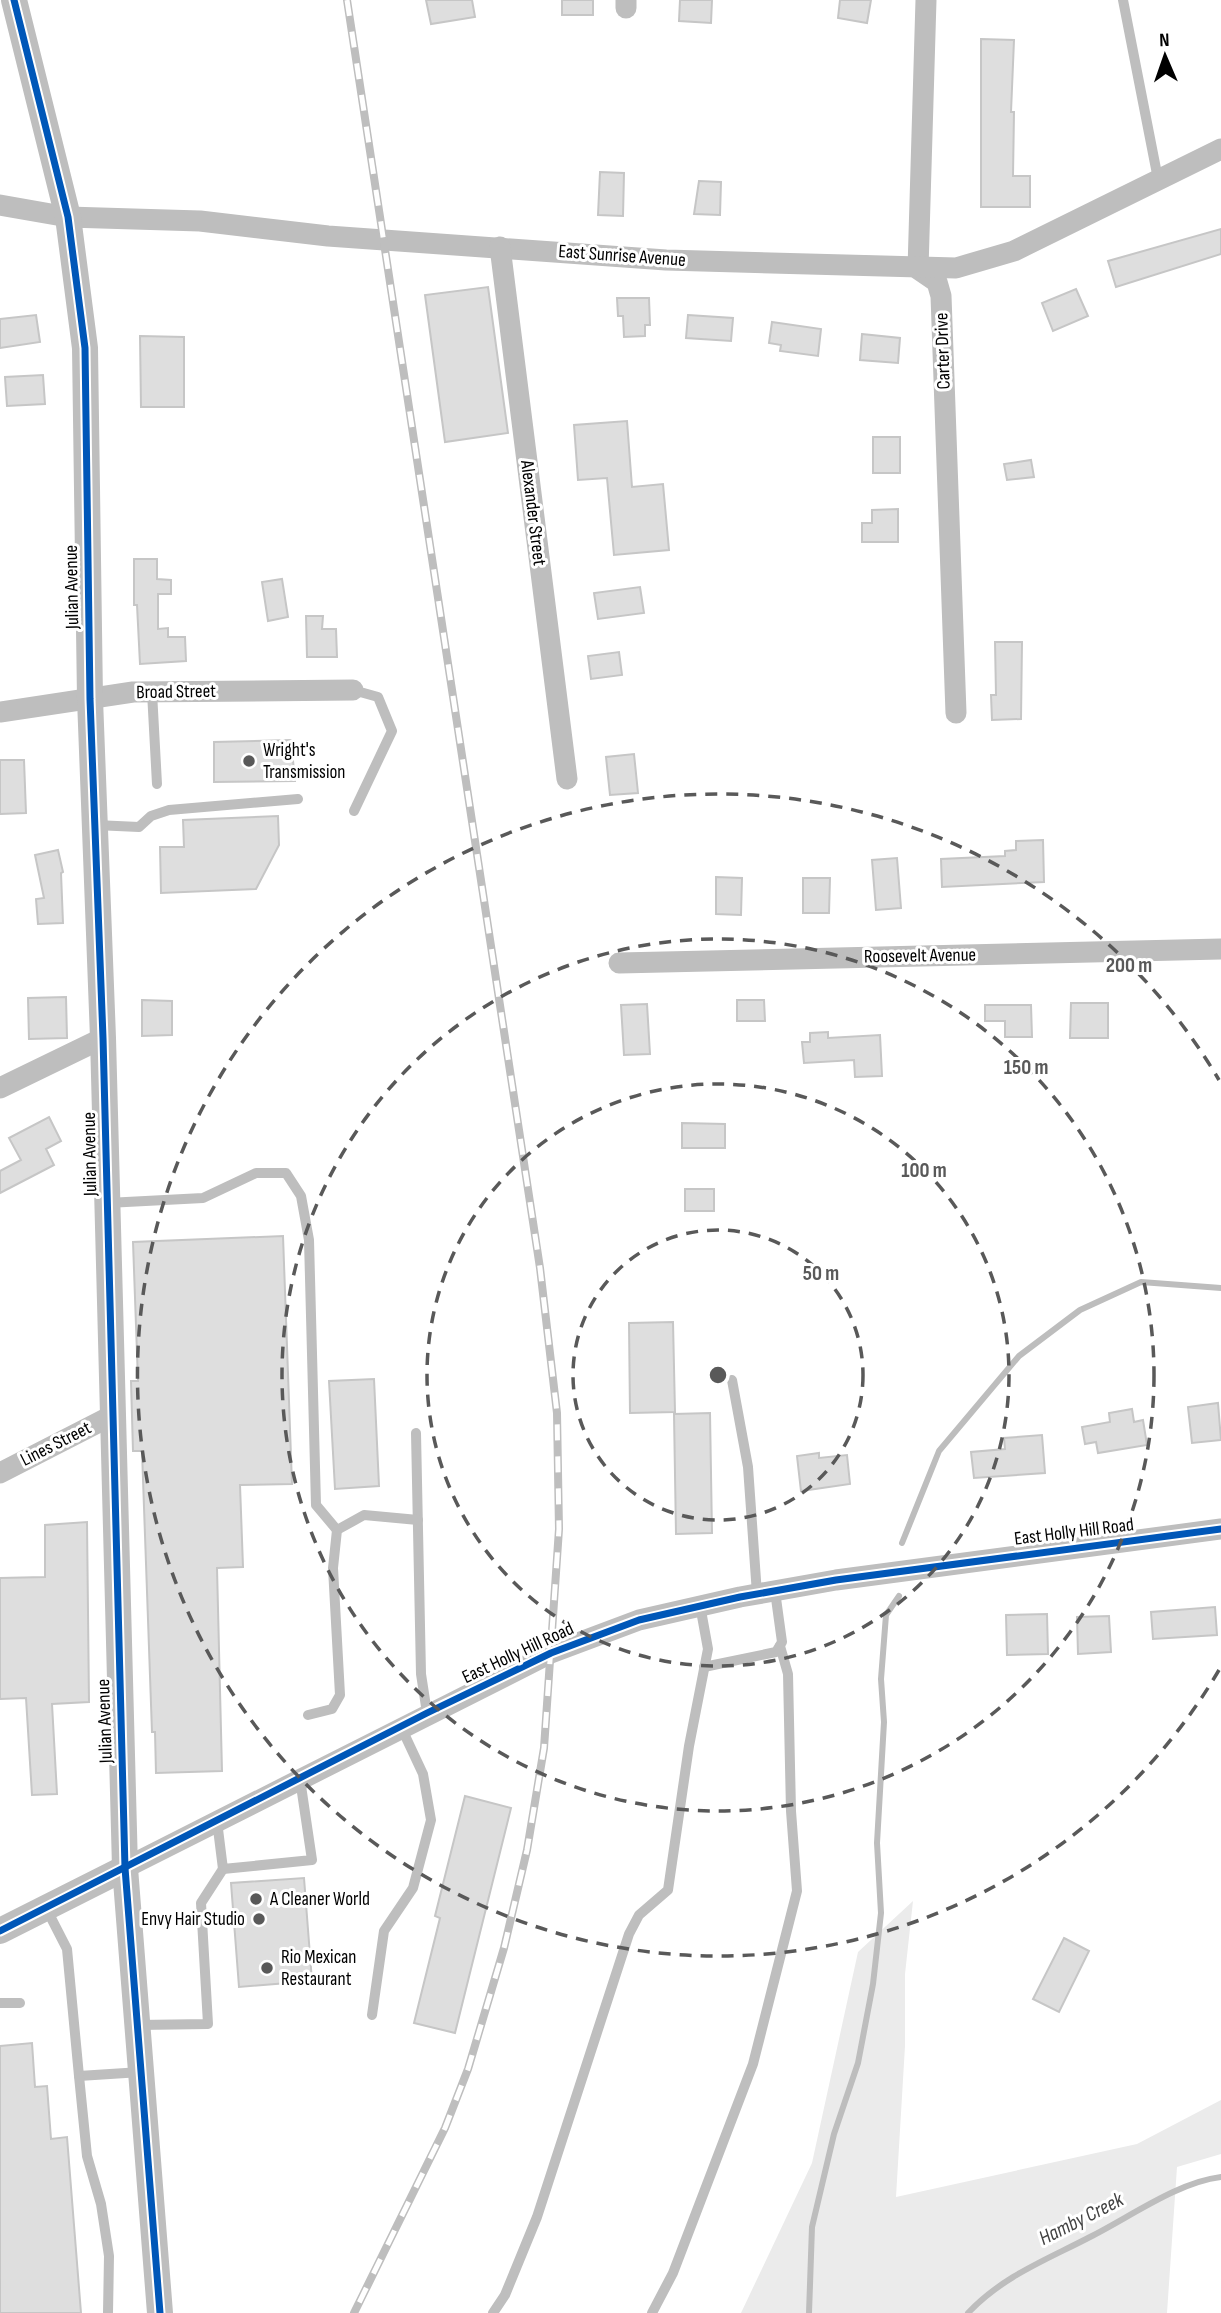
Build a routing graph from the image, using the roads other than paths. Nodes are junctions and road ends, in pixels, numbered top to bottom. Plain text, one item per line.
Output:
1 (14, 0) edge
2 (926, 0) edge
3 (1124, 0) edge
4 (1221, 149) edge
5 (1158, 179) junction
6 (0, 205) edge
7 (68, 217) junction
8 (500, 247) junction
9 (918, 269) junction
10 (353, 690) joint
11 (152, 692) junction
12 (90, 699) junction
13 (0, 712) edge
14 (956, 713) dead end
15 (567, 779) dead end
16 (157, 784) dead end
17 (299, 799) dead end
18 (354, 811) dead end
19 (95, 825) junction
20 (1221, 949) edge
21 (619, 963) dead end
22 (103, 1038) junction
23 (0, 1088) edge
24 (107, 1203) junction
25 (732, 1380) dead end
26 (113, 1415) junction
27 (416, 1433) dead end
28 (0, 1473) edge
29 (418, 1520) junction
30 (1221, 1529) edge
31 (337, 1530) junction
32 (766, 1592) junction
33 (700, 1605) junction
34 (780, 1646) junction
35 (704, 1667) junction
36 (427, 1713) junction
37 (308, 1715) dead end
38 (401, 1727) junction
39 (300, 1779) junction
40 (216, 1821) junction
41 (125, 1868) junction
42 (223, 1869) junction
43 (47, 1908) junction
44 (0, 1931) edge
45 (0, 2003) edge
46 (20, 2003) dead end
47 (372, 2015) dead end
48 (138, 2025) junction
49 (141, 2072) junction
50 (79, 2076) junction
51 (108, 2313) edge
52 (160, 2313) edge
53 (493, 2313) edge
54 (652, 2313) edge

1 - 7 street, Julian Avenue
2 - 9 street
3 - 5 lane
4 - 5 street, East Sunrise Avenue
5 - 9 street, East Sunrise Avenue
6 - 7 street, East Sunrise Avenue
7 - 8 street, East Sunrise Avenue
7 - 12 street, Julian Avenue
8 - 9 street, East Sunrise Avenue
8 - 15 street, Alexander Street
9 - 14 street, Carter Drive
10 - 11 street, Broad Street
10 - 18 lane
11 - 12 street, Broad Street
11 - 16 lane
12 - 13 street, Broad Street
12 - 19 street, Julian Avenue
17 - 19 lane
19 - 22 street, Julian Avenue
20 - 21 street, Roosevelt Avenue
22 - 23 street
22 - 24 street, Julian Avenue
24 - 26 street, Julian Avenue
24 - 31 lane
25 - 32 lane
26 - 28 street, Lines Street
26 - 41 street, Julian Avenue
27 - 29 lane
29 - 31 lane
29 - 36 lane
30 - 32 street, East Holly Hill Road
31 - 37 lane
32 - 33 street, East Holly Hill Road
32 - 34 lane
33 - 35 lane
33 - 36 street, East Holly Hill Road
34 - 35 lane
34 - 54 lane
35 - 53 lane
36 - 38 street, East Holly Hill Road
38 - 39 street, East Holly Hill Road
38 - 47 lane
39 - 40 street, East Holly Hill Road
39 - 42 lane
40 - 41 street, East Holly Hill Road
40 - 42 lane
41 - 43 street, East Holly Hill Road
41 - 48 street, Julian Avenue
42 - 48 lane
43 - 44 street, East Holly Hill Road
43 - 50 lane
45 - 46 lane
48 - 49 street, Julian Avenue
49 - 50 lane
49 - 52 street, Julian Avenue
50 - 51 lane

